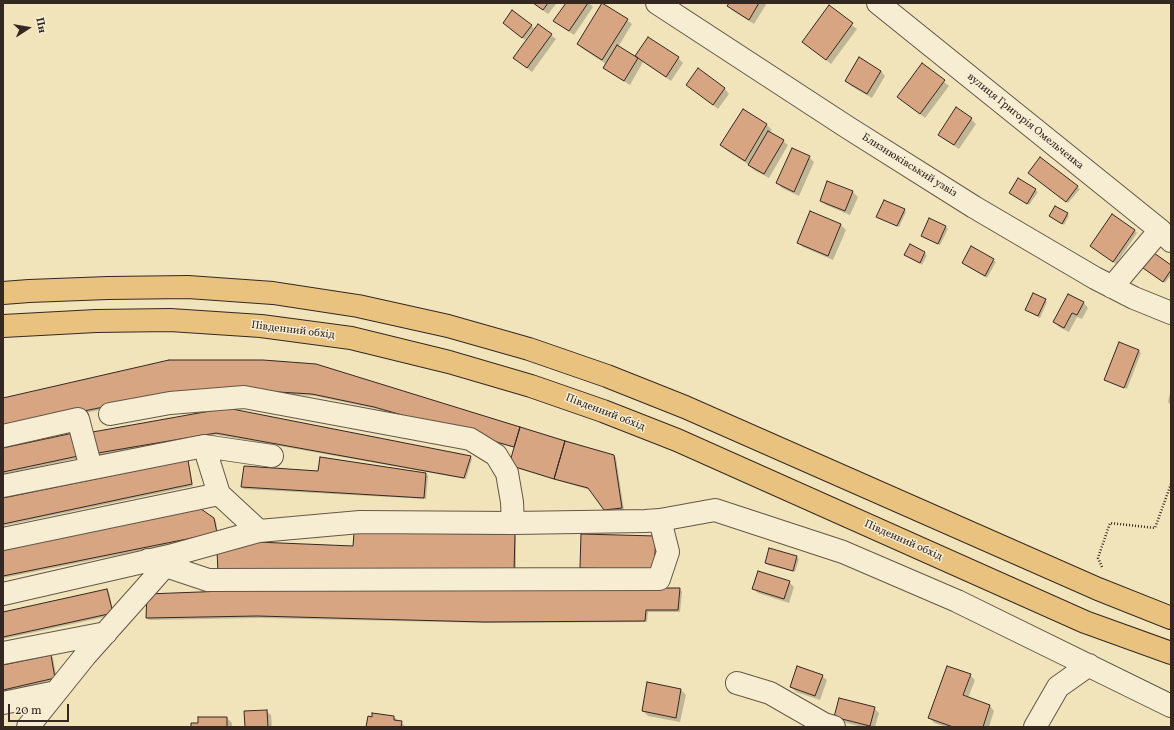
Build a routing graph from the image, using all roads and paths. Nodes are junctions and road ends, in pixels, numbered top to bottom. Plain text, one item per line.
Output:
1 (657, 3) edge
2 (878, 3) edge
3 (1165, 236) edge
4 (1112, 287) junction
5 (3, 293) edge
6 (1171, 313) edge
7 (3, 326) edge
8 (110, 414) dead end
9 (3, 436) edge
10 (204, 446) junction
11 (272, 456) dead end
12 (91, 468) junction
13 (1171, 484) edge
14 (3, 486) edge
15 (219, 494) junction
16 (660, 520) junction
17 (513, 523) junction
18 (259, 531) junction
19 (3, 539) edge
20 (1098, 558) dead end
21 (156, 563) junction
22 (3, 594) edge
23 (1171, 618) edge
24 (106, 633) junction
25 (3, 653) edge
26 (1171, 653) edge
27 (1089, 665) junction
28 (737, 682) dead end
29 (56, 692) junction
30 (3, 703) edge
31 (1171, 706) edge
32 (28, 727) edge
33 (834, 727) edge
34 (1035, 727) edge

1 - 4 street, Близнюківський узвіз
2 - 3 street, вулиця Григорія Омельченка
3 - 4 street
4 - 6 street, Близнюківський узвіз
5 - 23 main road
7 - 26 main road, Південний обхід
8 - 17 street
9 - 12 street
10 - 11 street
10 - 12 street
10 - 15 street
12 - 14 street
13 - 20 path
15 - 18 street
15 - 19 street
16 - 17 street
16 - 21 street
16 - 27 street
17 - 18 street
18 - 21 street
21 - 22 street
21 - 24 street
24 - 25 street
24 - 29 street
27 - 31 street
27 - 34 street
28 - 33 street
29 - 30 street
29 - 32 street

